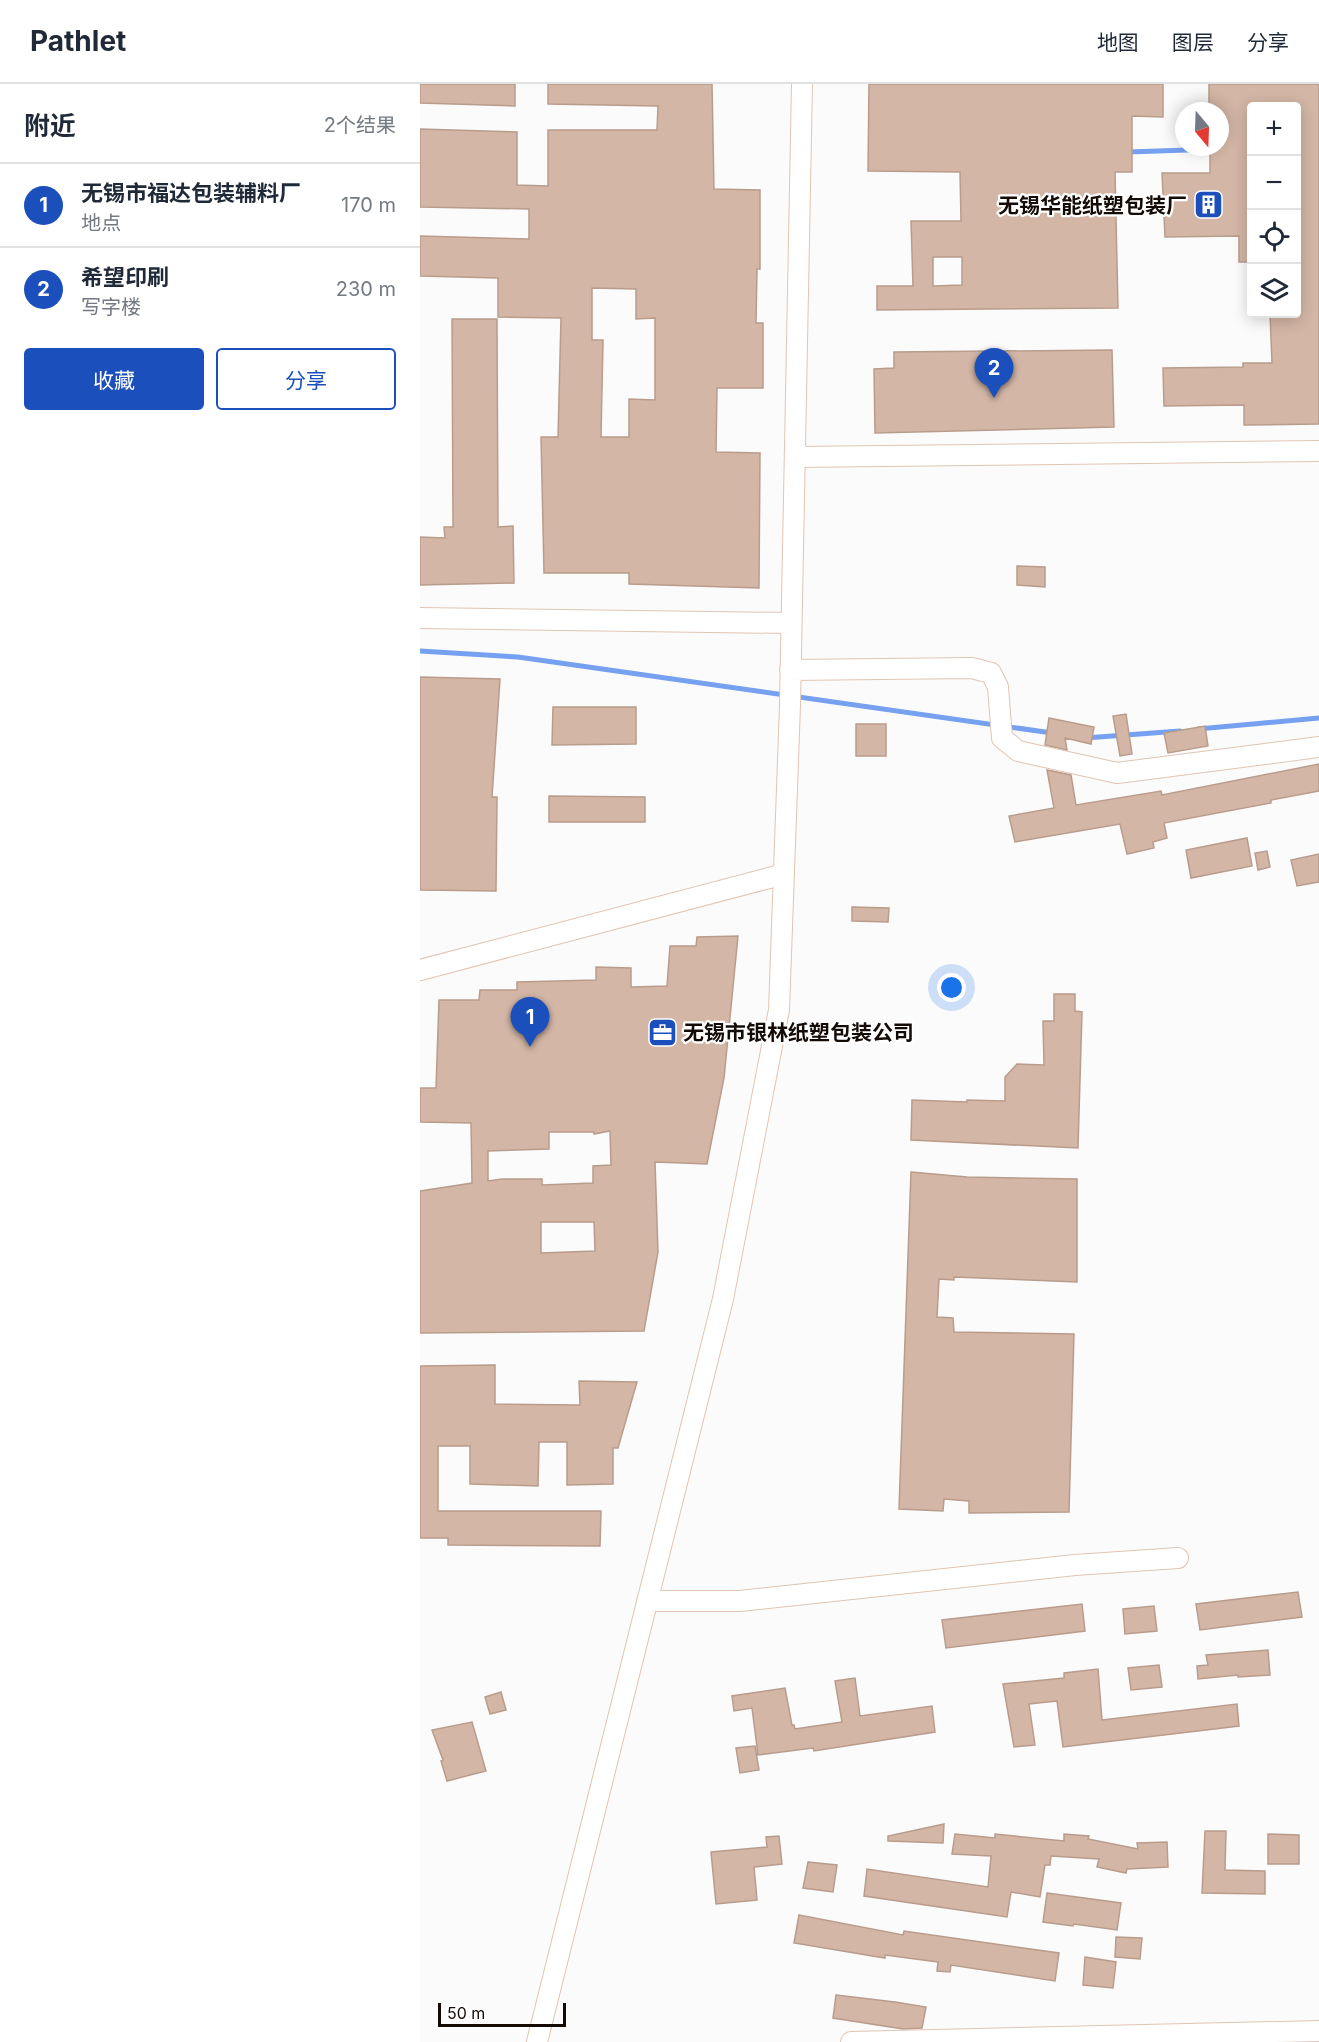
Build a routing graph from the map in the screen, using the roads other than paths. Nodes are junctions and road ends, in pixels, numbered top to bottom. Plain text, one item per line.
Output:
1 (802, 84) edge
2 (1319, 451) edge
3 (795, 457) junction
4 (420, 618) edge
5 (791, 623) junction
6 (790, 677) junction
7 (1319, 747) edge
8 (784, 874) junction
9 (420, 970) edge
10 (1178, 1558) dead end
11 (647, 1601) junction
12 (1319, 2031) edge
13 (537, 2042) edge
14 (850, 2042) edge

1 - 3 street
2 - 3 street
3 - 5 street
4 - 5 street
5 - 6 street
6 - 7 street
6 - 8 street
8 - 9 street
8 - 11 street
10 - 11 street
11 - 13 street
12 - 14 street

